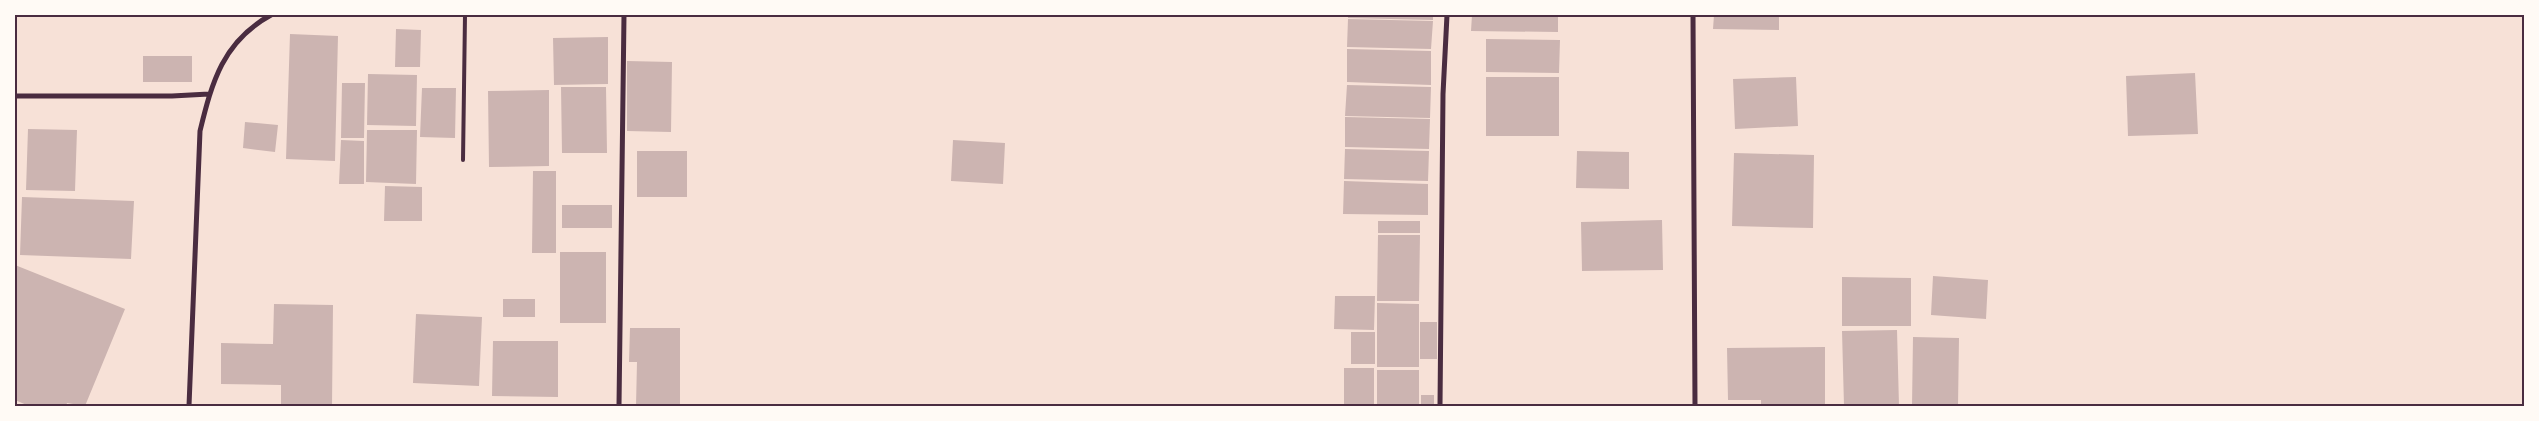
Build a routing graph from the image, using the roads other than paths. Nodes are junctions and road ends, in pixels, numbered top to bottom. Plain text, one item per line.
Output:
1 (271, 15) edge
2 (465, 15) edge
3 (624, 15) edge
4 (1447, 15) edge
5 (1693, 15) edge
6 (209, 94) junction
7 (15, 96) edge
8 (463, 160) dead end
9 (189, 406) edge
10 (619, 406) edge
11 (1440, 406) edge
12 (1695, 406) edge

1 - 6 street
2 - 8 lane
3 - 10 street
4 - 11 street
5 - 12 street
6 - 7 street
6 - 9 street

